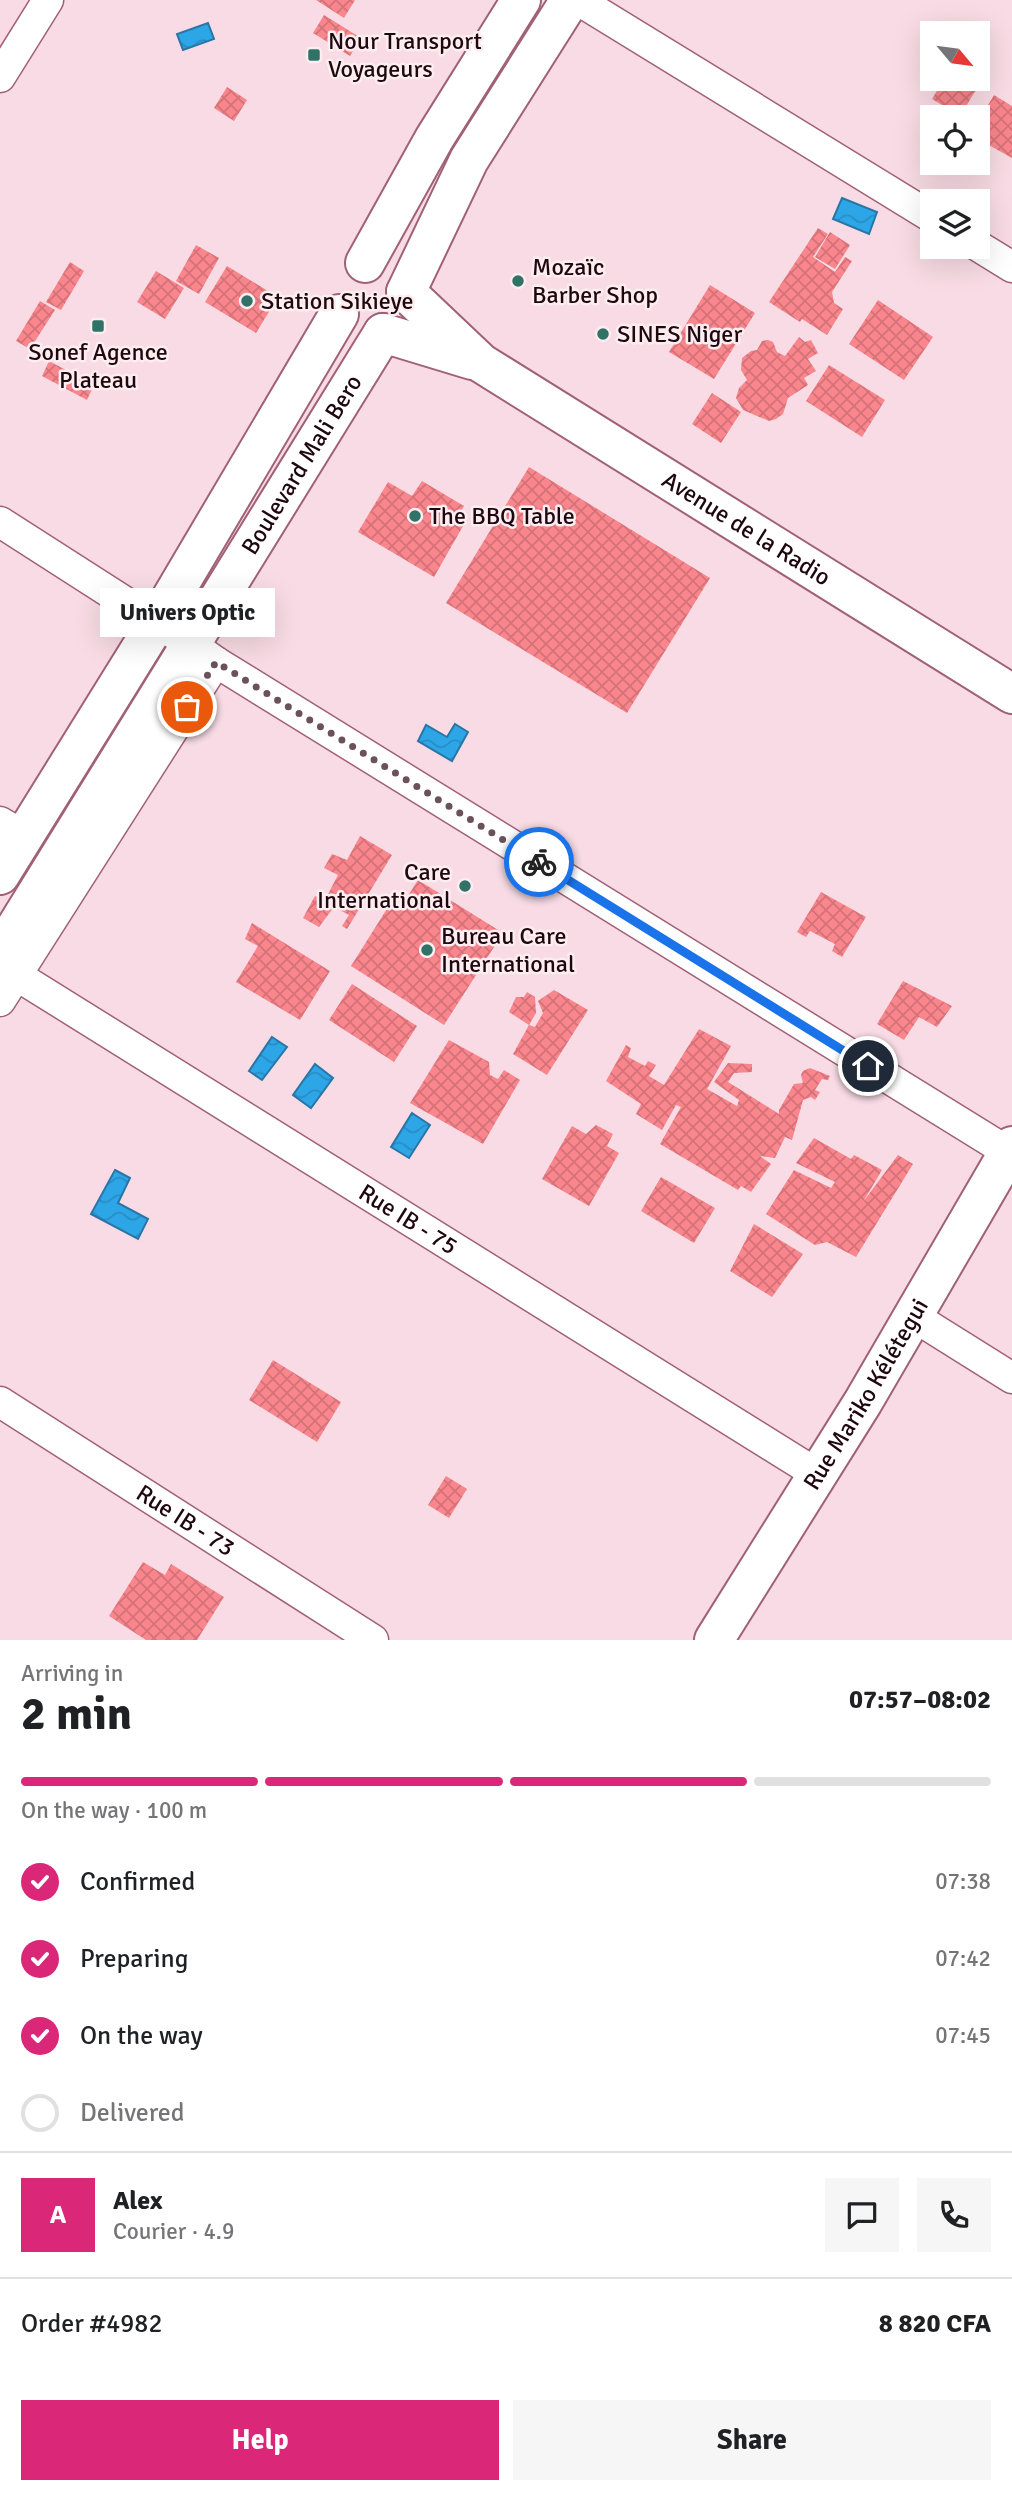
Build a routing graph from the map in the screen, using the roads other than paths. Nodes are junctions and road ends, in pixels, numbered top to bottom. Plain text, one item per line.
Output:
1 (48, 0) edge
2 (521, 0) edge
3 (570, 0) edge
4 (578, 0) edge
5 (0, 77) edge
6 (920, 210) edge
7 (990, 253) edge
8 (365, 263) junction
9 (1012, 267) edge
10 (406, 292) junction
11 (339, 314) junction
12 (383, 333) junction
13 (481, 363) junction
14 (0, 522) edge
15 (157, 622) junction
16 (204, 653) junction
17 (1012, 694) edge
18 (12, 829) edge
19 (0, 875) edge
20 (5, 964) edge
21 (0, 1001) edge
22 (1010, 1149) edge
23 (913, 1316) junction
24 (1012, 1378) edge
25 (0, 1402) edge
26 (817, 1474) junction
27 (373, 1640) edge
28 (714, 1640) edge

1 - 5 street
2 - 8 main road
3 - 10 main road
4 - 6 street
7 - 9 street
8 - 10 main road
8 - 11 main road
10 - 12 main road
10 - 13 main road, Avenue de la Radio
11 - 12 main road
11 - 15 main road, Boulevard Mali Bero
12 - 13 main road, Avenue de la Radio
12 - 16 main road, Boulevard Mali Bero
13 - 17 main road, Avenue de la Radio
14 - 15 street
15 - 16 street
15 - 18 main road, Boulevard Mali Bero
16 - 20 main road, Boulevard Mali Bero
16 - 22 street
18 - 19 main road, Boulevard Mali Bero
20 - 21 street, Boulevard Mali Bero
20 - 26 street, Rue IB - 75
22 - 23 main road, Rue Mariko Kélétegui
23 - 24 street
23 - 26 main road, Rue Mariko Kélétegui
25 - 27 street, Rue IB - 73
26 - 28 main road, Rue Mariko Kélétegui

